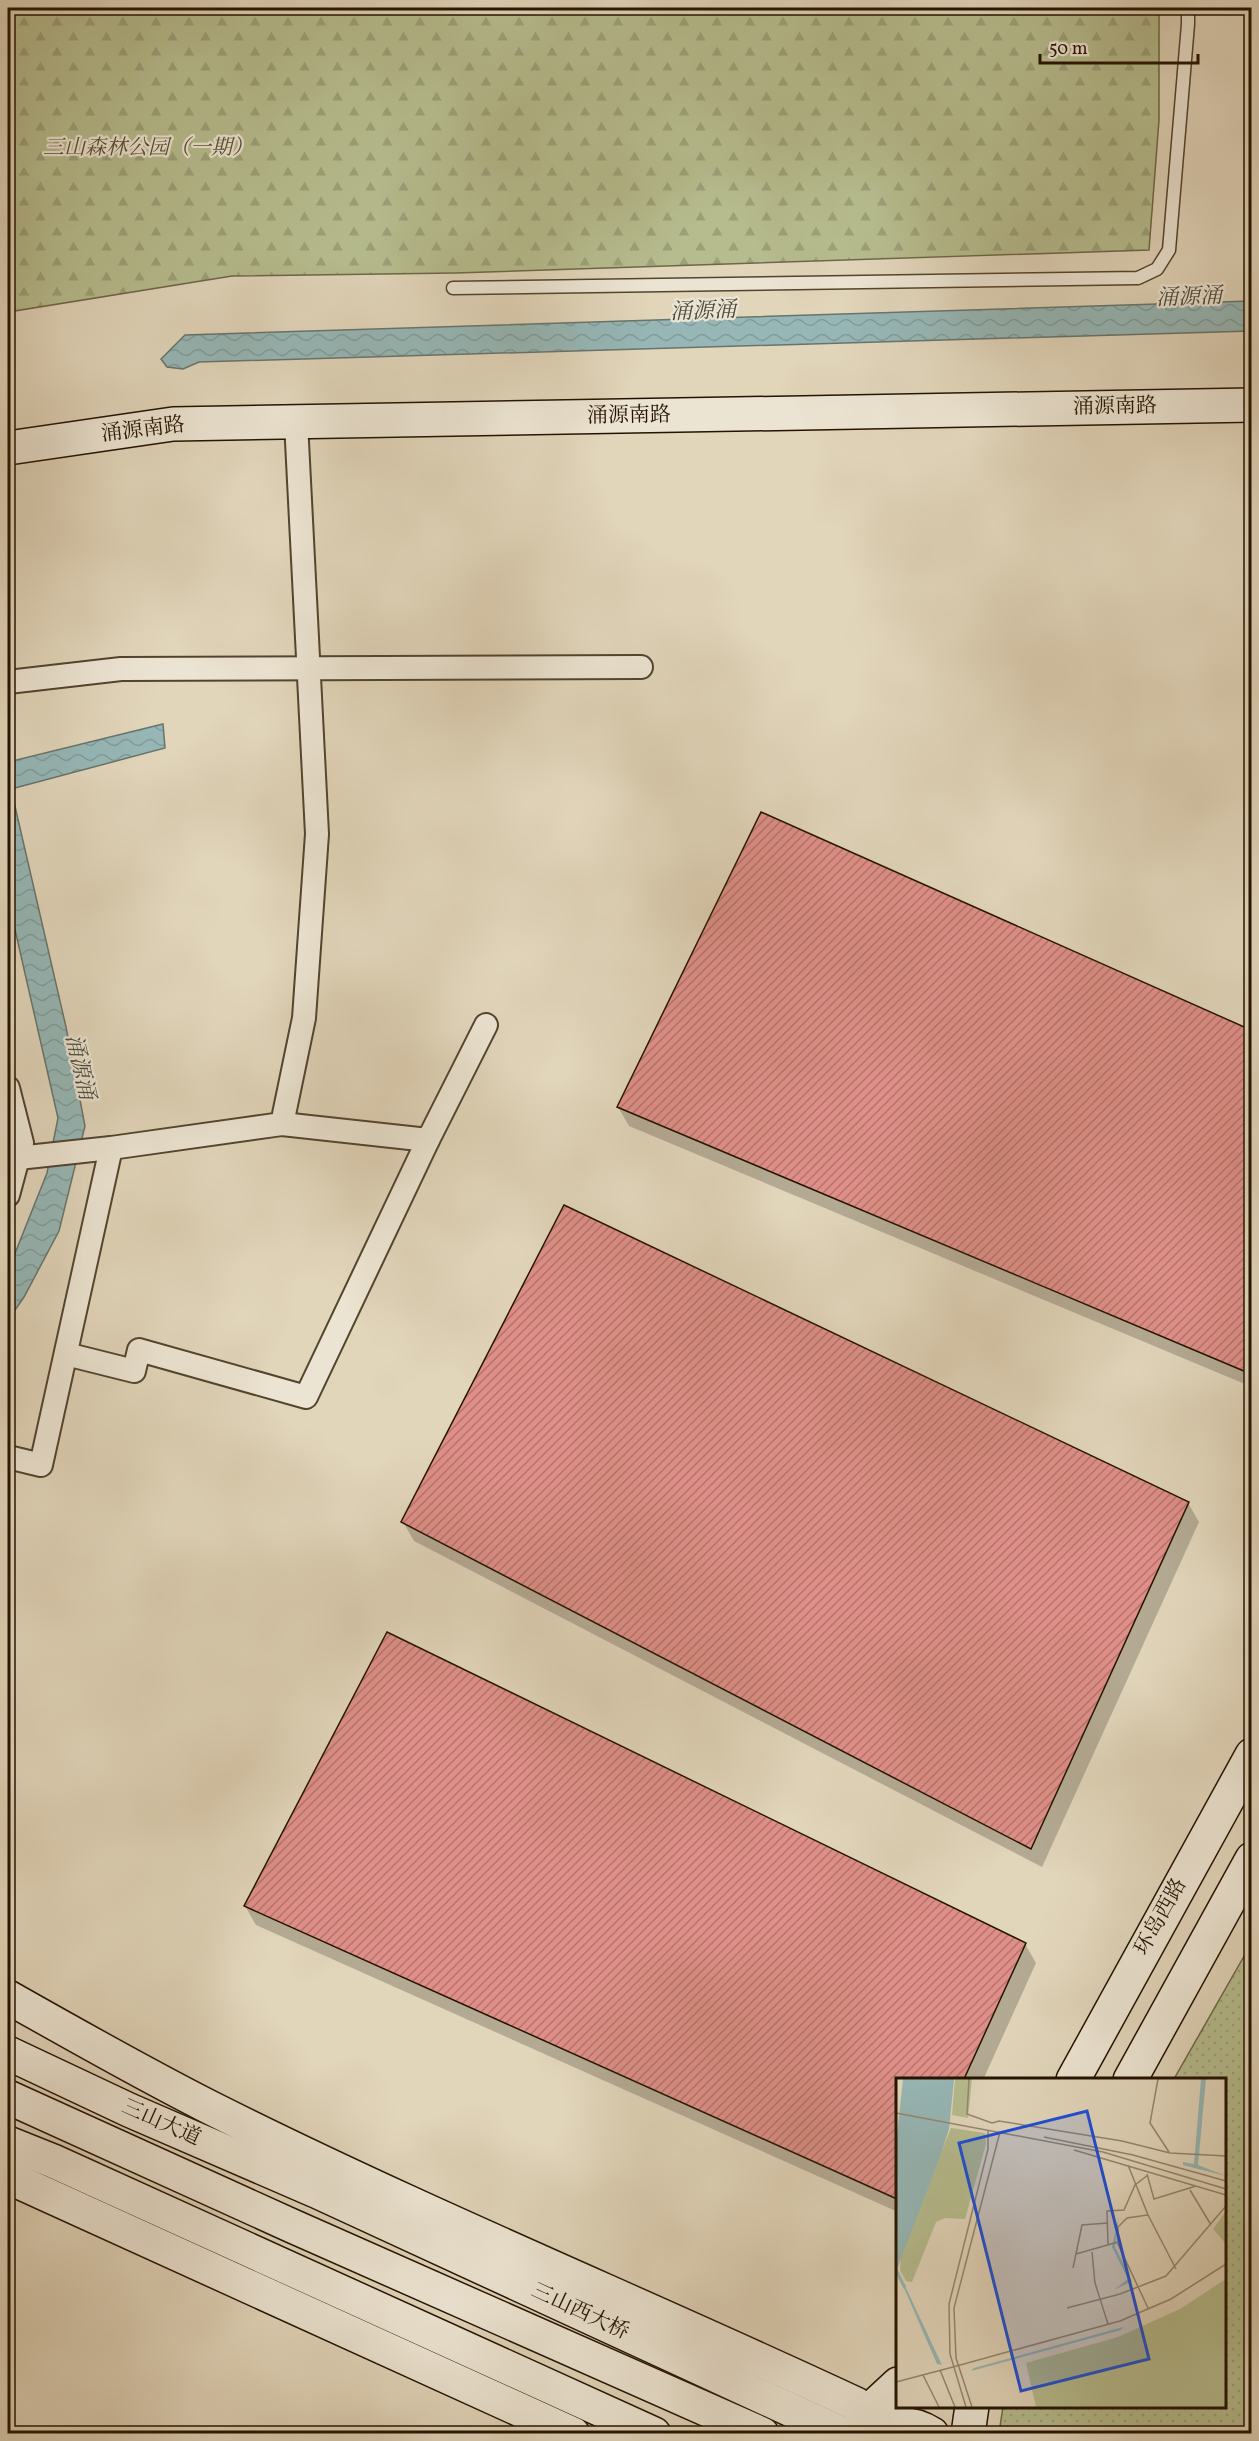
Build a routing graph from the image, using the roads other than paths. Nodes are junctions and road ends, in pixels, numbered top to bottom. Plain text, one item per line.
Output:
1 (1188, 8) edge
2 (453, 288) dead end
3 (1251, 382) edge
4 (1251, 405) edge
5 (296, 422) junction
6 (8, 431) edge
7 (8, 448) edge
8 (641, 667) dead end
9 (308, 669) junction
10 (8, 682) edge
11 (486, 1024) dead end
12 (8, 1088) edge
13 (282, 1124) junction
14 (428, 1140) junction
15 (111, 1148) junction
16 (18, 1158) junction
17 (8, 1195) edge
18 (66, 1354) junction
19 (8, 1457) edge
20 (1251, 1755) edge
21 (1251, 1859) edge
22 (8, 1997) edge
23 (8, 2053) edge
24 (1074, 2078) edge
25 (1131, 2078) edge
26 (8, 2097) edge
27 (8, 2143) edge
28 (8, 2177) edge
29 (316, 2191) joint
30 (290, 2225) joint
31 (896, 2385) edge
32 (972, 2408) edge
33 (868, 2426) edge
34 (573, 2433) edge
35 (654, 2433) edge
36 (762, 2433) edge
37 (843, 2433) edge
38 (932, 2433) edge
39 (968, 2433) edge

1 - 2 lane
3 - 6 main road, 涌源南路
4 - 5 main road, 涌源南路
5 - 7 main road, 涌源南路
5 - 9 street
8 - 9 street
9 - 10 street
9 - 13 street
11 - 14 street
12 - 16 street
13 - 14 street
13 - 15 street
14 - 18 street
15 - 16 street
15 - 18 street
16 - 17 street
18 - 19 street
20 - 24 main road, 环岛西路
21 - 25 main road
22 - 33 main road
23 - 29 main road, 三山大道
26 - 30 main road, 三山大道
27 - 35 main road
28 - 34 main road
29 - 37 main road, 三山西大桥
30 - 36 main road, 三山西大桥
31 - 33 main road
32 - 39 main road
33 - 38 main road

